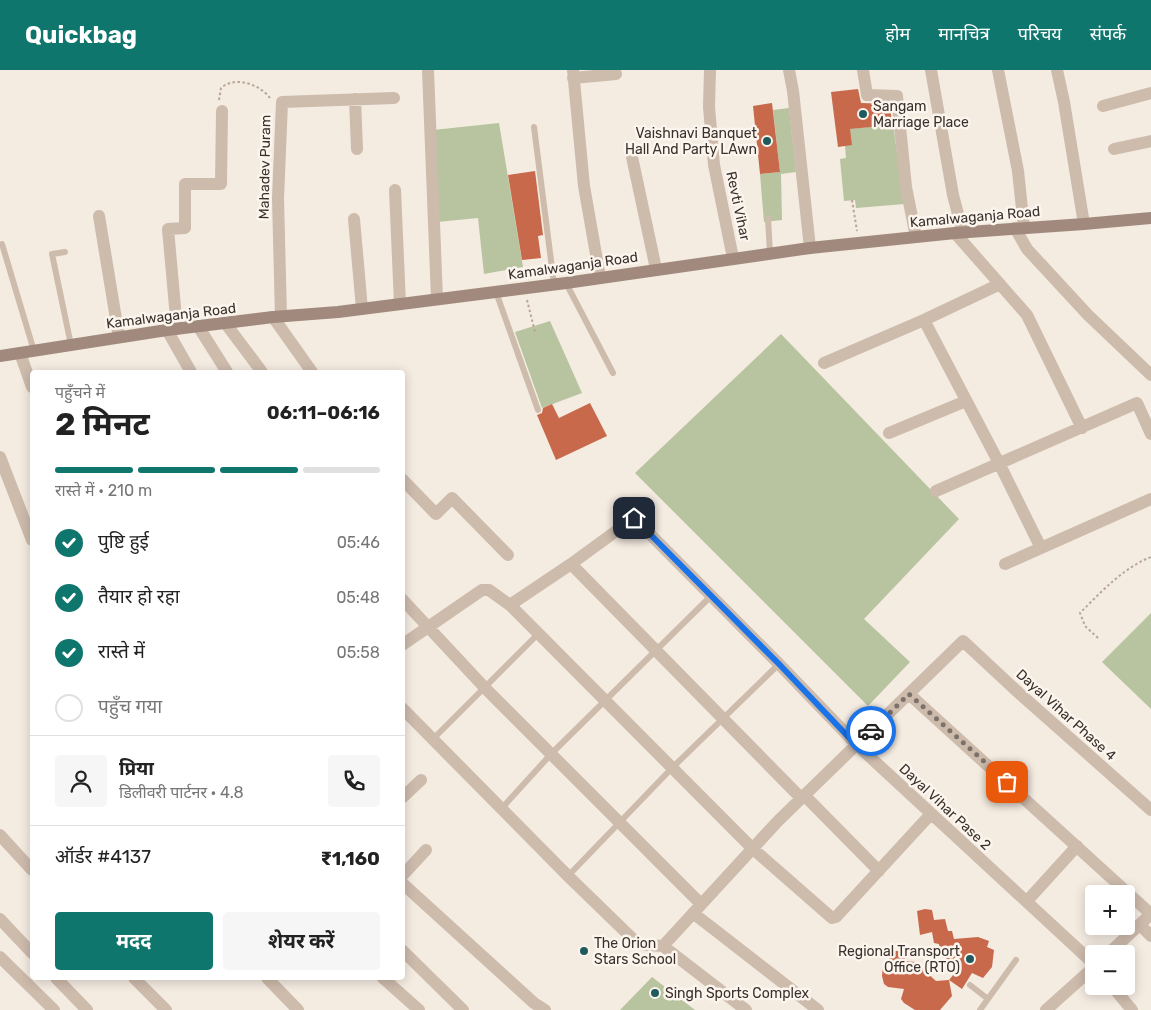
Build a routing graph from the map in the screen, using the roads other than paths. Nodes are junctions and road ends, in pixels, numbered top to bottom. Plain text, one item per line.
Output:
1 (428, 70) edge
2 (710, 70) edge
3 (789, 70) edge
4 (864, 70) edge
5 (931, 70) edge
6 (998, 70) edge
7 (1057, 70) edge
8 (573, 74) edge
9 (616, 74) dead end
10 (1151, 93) edge
11 (394, 98) dead end
12 (355, 99) junction
13 (1103, 106) dead end
14 (222, 111) road end
15 (534, 127) dead end
16 (1151, 141) edge
17 (357, 149) dead end
18 (1114, 149) dead end
19 (632, 157) dead end
20 (395, 190) dead end
21 (99, 216) dead end
22 (768, 218) dead end
23 (1151, 218) edge
24 (354, 219) dead end
25 (1084, 224) junction
26 (1019, 228) junction
27 (959, 233) junction
28 (916, 237) junction
29 (2, 244) dead end
30 (810, 248) junction
31 (65, 252) dead end
32 (770, 253) junction
33 (733, 258) junction
34 (656, 269) junction
35 (600, 278) junction
36 (560, 284) junction
37 (1000, 284) junction
38 (496, 292) junction
39 (437, 299) junction
40 (400, 304) junction
41 (362, 309) junction
42 (277, 317) junction
43 (924, 320) junction
44 (226, 324) junction
45 (198, 326) junction
46 (172, 329) junction
47 (119, 337) junction
48 (71, 345) junction
49 (34, 351) junction
50 (20, 353) junction
51 (0, 356) edge
52 (824, 363) dead end
53 (190, 370) edge
54 (226, 370) edge
55 (260, 370) edge
56 (311, 370) edge
57 (613, 373) dead end
58 (1151, 375) edge
59 (30, 380) edge
60 (966, 401) junction
61 (538, 410) dead end
62 (1082, 428) junction
63 (889, 433) dead end
64 (1151, 434) edge
65 (0, 457) edge
66 (999, 463) junction
67 (405, 482) edge
68 (936, 491) dead end
69 (1151, 499) edge
70 (30, 535) edge
71 (1041, 548) junction
72 (508, 555) dead end
73 (571, 564) junction
74 (1005, 564) dead end
75 (711, 596) junction
76 (405, 603) edge
77 (510, 605) junction
78 (427, 627) junction
79 (538, 633) junction
80 (405, 643) edge
81 (655, 650) junction
82 (779, 664) junction
83 (485, 688) junction
84 (909, 694) junction
85 (605, 700) junction
86 (405, 711) edge
87 (723, 719) junction
88 (433, 739) junction
89 (857, 746) junction
90 (552, 753) junction
91 (672, 768) junction
92 (421, 780) dead end
93 (405, 795) edge
94 (803, 797) junction
95 (502, 808) junction
96 (1151, 810) edge
97 (930, 815) junction
98 (620, 822) junction
99 (0, 835) edge
100 (1077, 846) junction
101 (752, 848) junction
102 (426, 850) dead end
103 (30, 868) edge
104 (880, 871) junction
105 (405, 873) edge
106 (568, 876) junction
107 (405, 886) edge
108 (1027, 901) junction
109 (697, 909) junction
110 (1151, 914) edge
111 (0, 919) edge
112 (1140, 925) junction
113 (1151, 936) edge
114 (1118, 945) edge
115 (663, 946) junction
116 (30, 951) edge
117 (405, 953) edge
118 (0, 956) edge
119 (1085, 957) edge
120 (1016, 960) dead end
121 (1085, 974) edge
122 (58, 980) edge
123 (136, 980) edge
124 (269, 980) edge
125 (385, 980) edge
126 (970, 985) dead end
127 (1120, 995) edge
128 (988, 998) junction
129 (530, 1006) edge
130 (54, 1010) edge
131 (87, 1010) edge
132 (166, 1010) edge
133 (298, 1010) edge
134 (419, 1010) edge
135 (463, 1010) edge
136 (545, 1010) edge
137 (746, 1010) edge
138 (818, 1010) edge
139 (980, 1010) edge
140 (1046, 1010) edge
141 (1132, 1010) edge

1 - 39 street
2 - 33 street, Revti Vihar
3 - 30 street
4 - 28 street
5 - 27 street
6 - 26 street
7 - 25 street
8 - 9 street
8 - 35 street
10 - 13 street
11 - 12 street, Mahadev Puram
12 - 17 street
12 - 42 street, Mahadev Puram
14 - 46 street
15 - 36 lane
16 - 18 street
19 - 34 street
20 - 40 street
21 - 47 street
22 - 32 lane
23 - 25 main road, Kamalwaganja Road
24 - 41 street
25 - 26 main road, Kamalwaganja Road
26 - 27 main road, Kamalwaganja Road
26 - 58 street
27 - 28 main road, Kamalwaganja Road
27 - 37 street
28 - 30 main road, Kamalwaganja Road
29 - 49 lane
30 - 32 main road, Kamalwaganja Road
31 - 48 lane
32 - 33 main road, Kamalwaganja Road
33 - 34 main road, Kamalwaganja Road
34 - 35 main road, Kamalwaganja Road
35 - 36 main road, Kamalwaganja Road
36 - 38 main road, Kamalwaganja Road
36 - 57 lane
37 - 43 street
37 - 62 street
38 - 39 main road, Kamalwaganja Road
38 - 61 lane
39 - 40 main road, Kamalwaganja Road
40 - 41 main road, Kamalwaganja Road
41 - 42 main road, Kamalwaganja Road
42 - 44 main road, Kamalwaganja Road
42 - 56 street
43 - 52 street
43 - 60 street
44 - 45 main road, Kamalwaganja Road
44 - 55 street
45 - 46 main road, Kamalwaganja Road
45 - 54 street
46 - 47 main road, Kamalwaganja Road
46 - 53 street
47 - 48 main road, Kamalwaganja Road
48 - 49 main road, Kamalwaganja Road
49 - 50 main road, Kamalwaganja Road
50 - 51 main road, Kamalwaganja Road
50 - 59 street
60 - 63 street
60 - 66 street
62 - 64 street
62 - 66 street
65 - 70 street
66 - 68 street
66 - 71 street
67 - 72 street
69 - 71 street
71 - 74 street
73 - 75 street, Dayal Vihar Pase 2
73 - 77 street
73 - 81 street
75 - 81 lane
75 - 82 street, Dayal Vihar Pase 2
76 - 78 street
77 - 78 street
77 - 79 street
78 - 80 street
78 - 83 street
79 - 83 lane
79 - 85 street
81 - 85 lane
81 - 87 street
82 - 87 lane
82 - 89 street, Dayal Vihar Pase 2
83 - 88 lane
83 - 90 street
84 - 89 street
84 - 96 street, Dayal Vihar Phase 4
84 - 100 street
85 - 90 lane
85 - 91 street
86 - 88 street
87 - 91 lane
87 - 94 street
88 - 95 street
89 - 94 street
89 - 97 street, Dayal Vihar Pase 2
90 - 95 lane
90 - 98 street
91 - 98 lane
91 - 101 street
92 - 93 street
94 - 101 street
94 - 104 street
95 - 106 street
97 - 104 street
97 - 108 street, Dayal Vihar Pase 2
98 - 106 lane
98 - 109 street
99 - 103 street
100 - 108 street
100 - 110 street
101 - 104 street
101 - 109 street
102 - 105 street
106 - 115 street
107 - 129 street
108 - 119 street, Dayal Vihar Pase 2
109 - 115 street
109 - 138 street
110 - 112 street
111 - 116 street
112 - 113 street
112 - 114 street
115 - 137 street
117 - 135 street
118 - 130 street
120 - 128 lane
121 - 140 street
122 - 131 street
123 - 132 street
124 - 133 street
125 - 134 street
126 - 128 lane
127 - 141 street
128 - 139 lane
129 - 136 street

